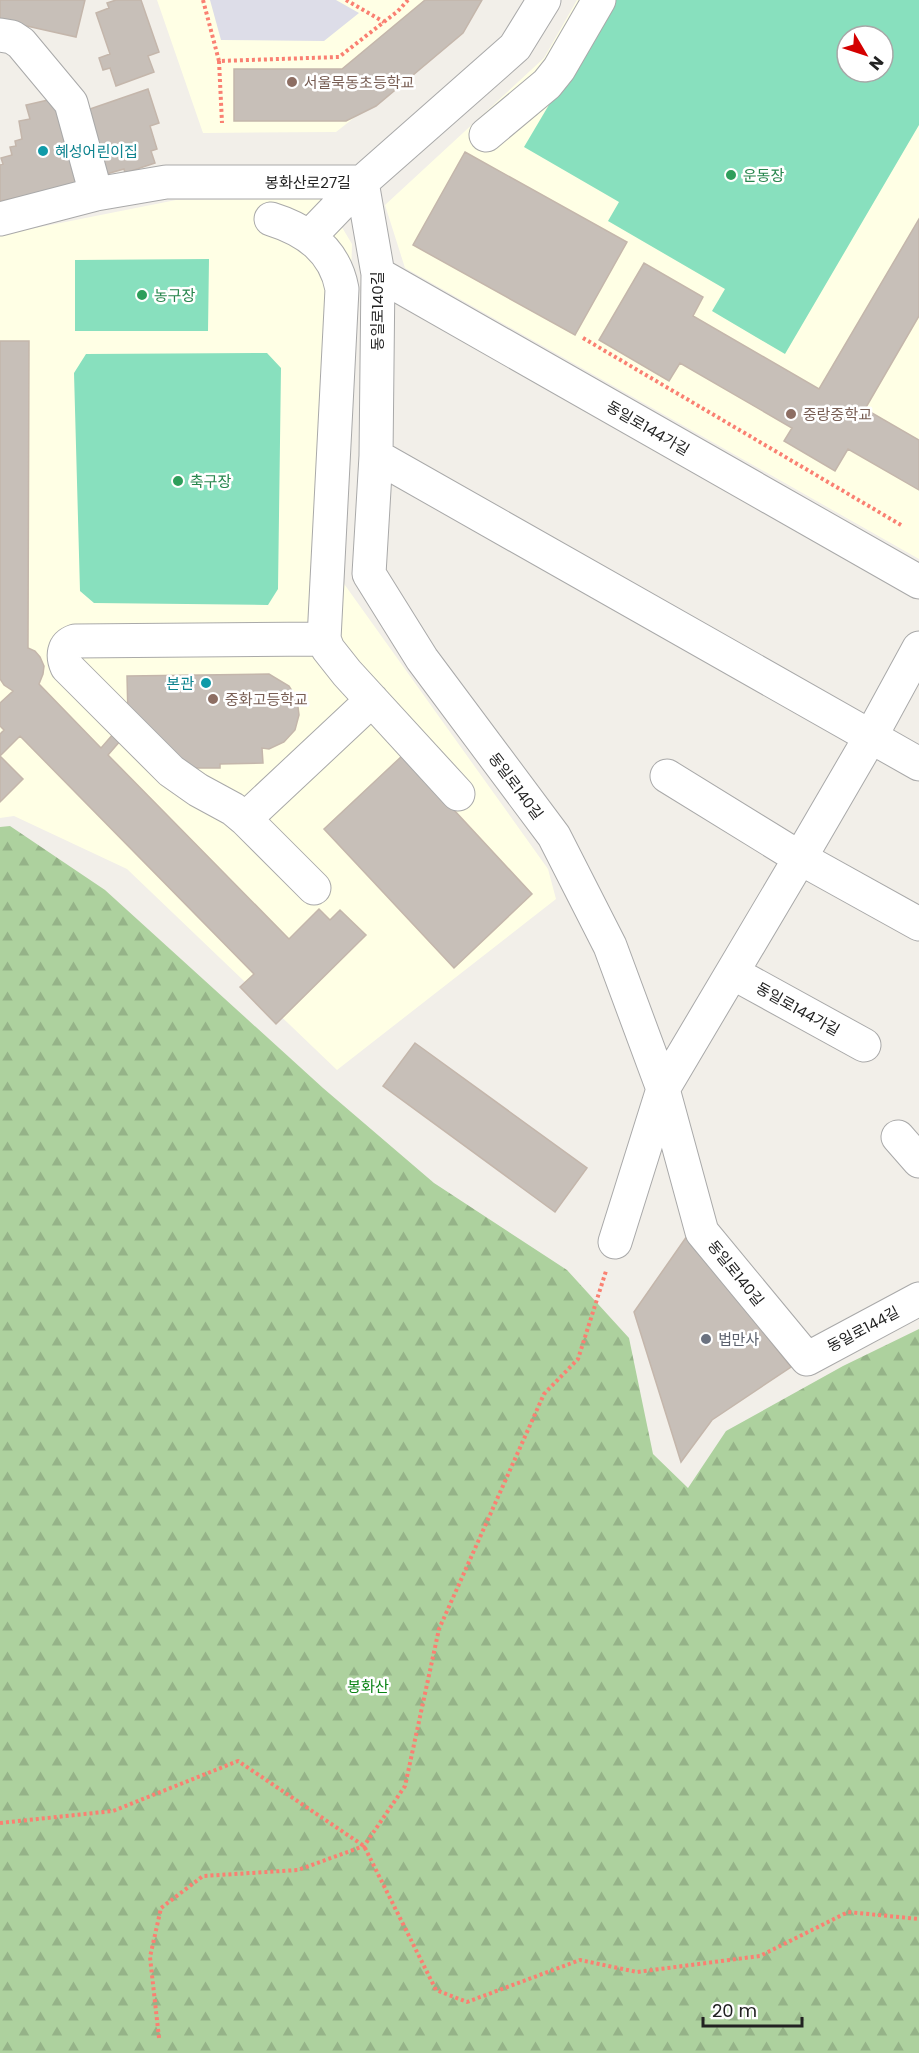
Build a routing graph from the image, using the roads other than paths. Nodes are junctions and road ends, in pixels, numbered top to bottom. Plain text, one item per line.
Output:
1 (544, 0) edge
2 (599, 0) edge
3 (0, 36) edge
4 (486, 135) dead end
5 (362, 182) junction
6 (96, 194) junction
7 (0, 219) edge
8 (271, 219) dead end
9 (309, 237) junction
10 (378, 273) junction
11 (376, 456) junction
12 (919, 582) edge
13 (324, 639) junction
14 (919, 648) edge
15 (372, 700) junction
16 (871, 736) junction
17 (919, 764) edge
18 (667, 776) dead end
19 (458, 794) dead end
20 (245, 819) junction
21 (800, 858) junction
22 (314, 888) dead end
23 (919, 924) edge
24 (733, 973) junction
25 (864, 1045) dead end
26 (663, 1089) junction
27 (615, 1242) road end
28 (919, 1299) edge
29 (807, 1359) joint

1 - 5 street, 봉화산로27길
2 - 4 street
3 - 6 street
5 - 6 street, 봉화산로27길
5 - 9 street
5 - 10 street, 동일로140길
6 - 7 street, 봉화산로27길
8 - 9 street
9 - 13 street
10 - 11 street, 동일로140길
10 - 12 street, 동일로144가길
11 - 16 street
11 - 26 street, 동일로140길
13 - 15 street
13 - 20 street
14 - 16 street
15 - 19 street
15 - 20 street
16 - 17 street
16 - 21 street
18 - 21 street
20 - 22 street
21 - 23 street
21 - 24 street
24 - 25 street, 동일로144가길
24 - 26 street
26 - 27 street
26 - 29 street, 동일로140길
28 - 29 street, 동일로144길

